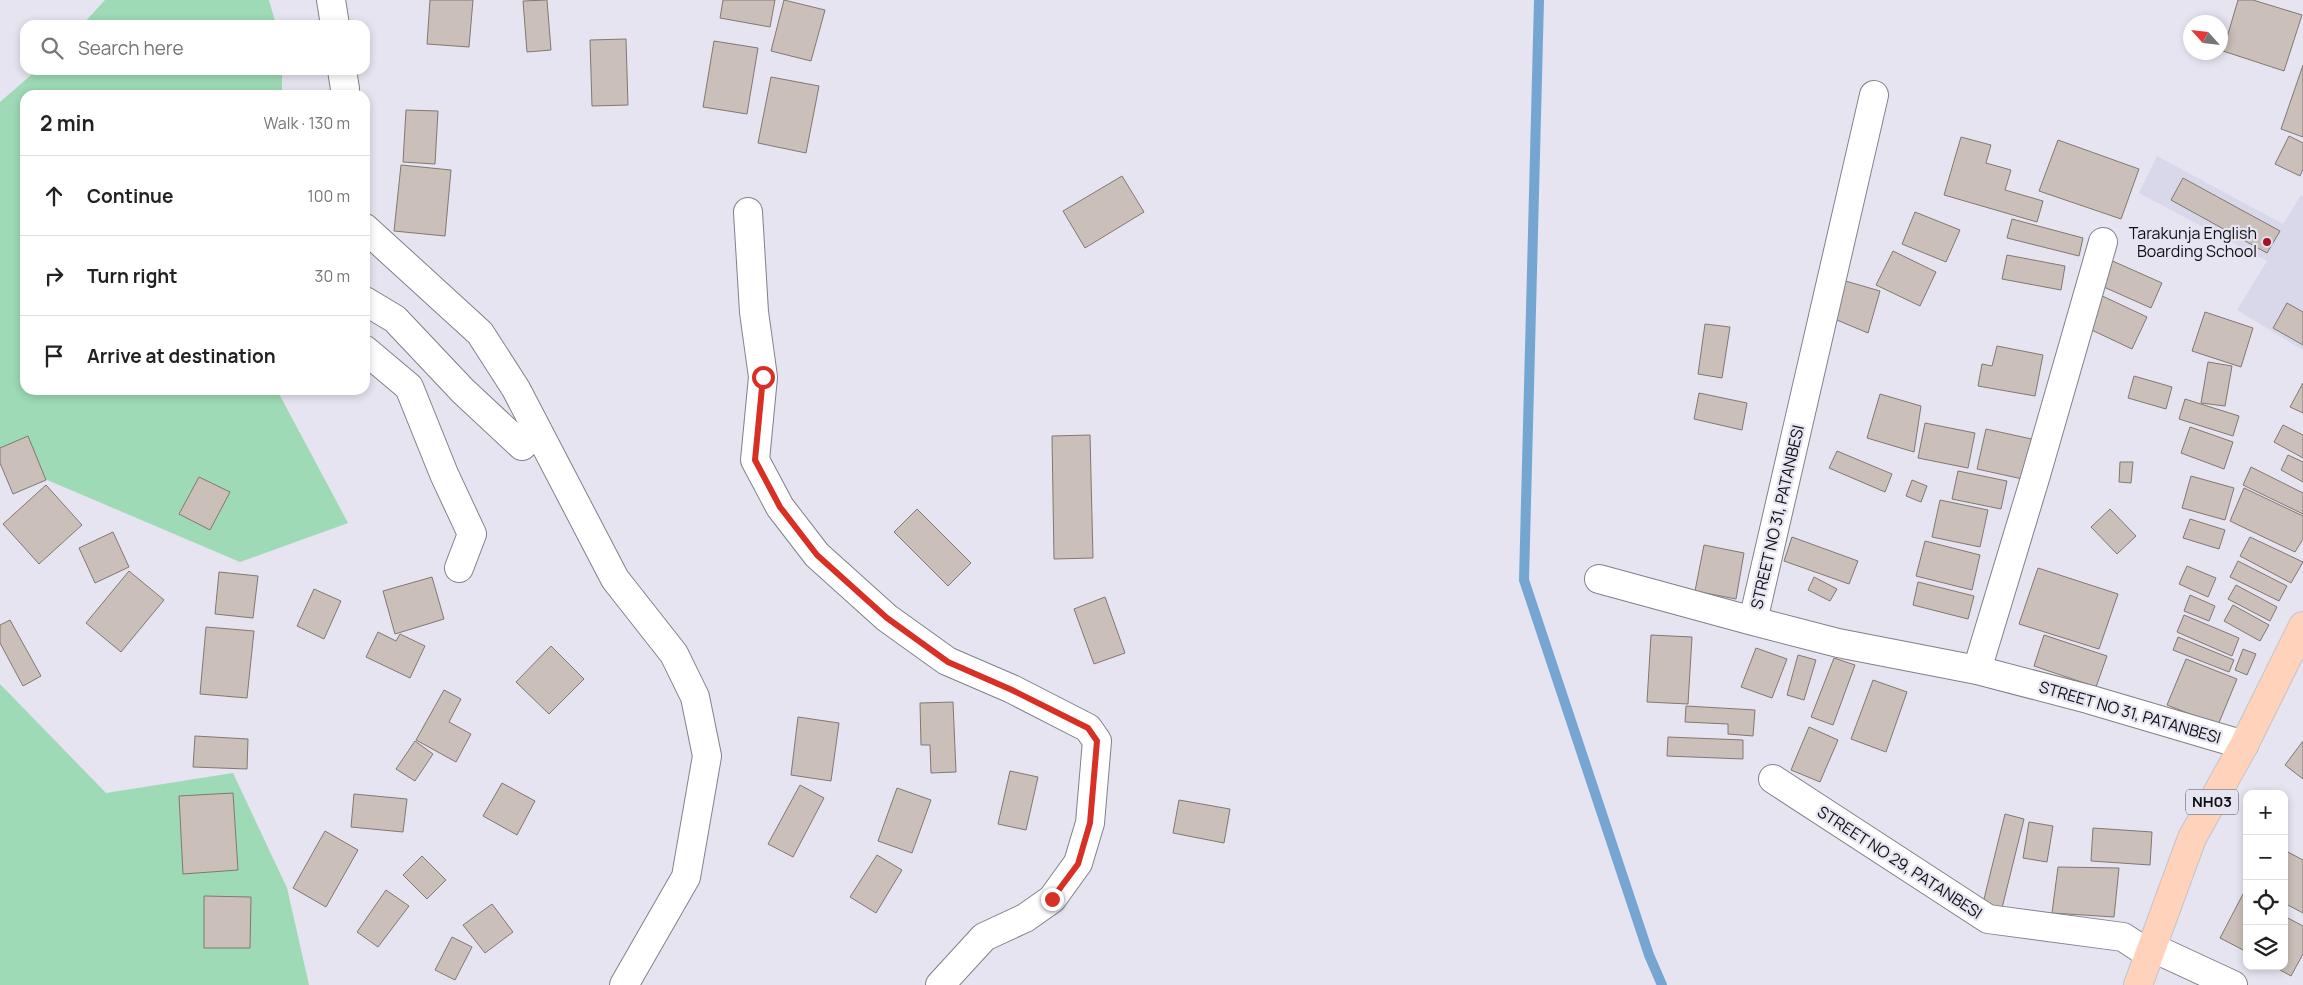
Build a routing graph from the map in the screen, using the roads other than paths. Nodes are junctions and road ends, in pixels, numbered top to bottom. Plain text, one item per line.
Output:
1 (331, 0) edge
2 (334, 20) edge
3 (343, 75) edge
4 (345, 90) edge
5 (1874, 95) dead end
6 (748, 212) dead end
7 (370, 233) edge
8 (2103, 242) dead end
9 (370, 304) edge
10 (370, 354) edge
11 (538, 431) junction
12 (459, 568) dead end
13 (1599, 579) dead end
14 (1752, 621) junction
15 (2303, 626) edge
16 (1977, 670) junction
17 (2244, 745) junction
18 (1773, 779) dead end
19 (2150, 951) junction
20 (624, 985) edge
21 (940, 985) edge
22 (2138, 985) edge
23 (2233, 985) edge

1 - 2 street
3 - 4 street
5 - 14 street, STREET NO 31, PATANBESI
6 - 21 street
7 - 11 street
8 - 16 street
9 - 11 street
10 - 12 street
11 - 20 street
13 - 14 street
14 - 16 street, STREET NO 31, PATANBESI
15 - 17 main road, NH03
16 - 17 street, STREET NO 31, PATANBESI
17 - 19 main road, NH03
18 - 19 street, STREET NO 29, PATANBESI
19 - 22 main road, NH03
19 - 23 street, STREET NO 29, PATANBESI

